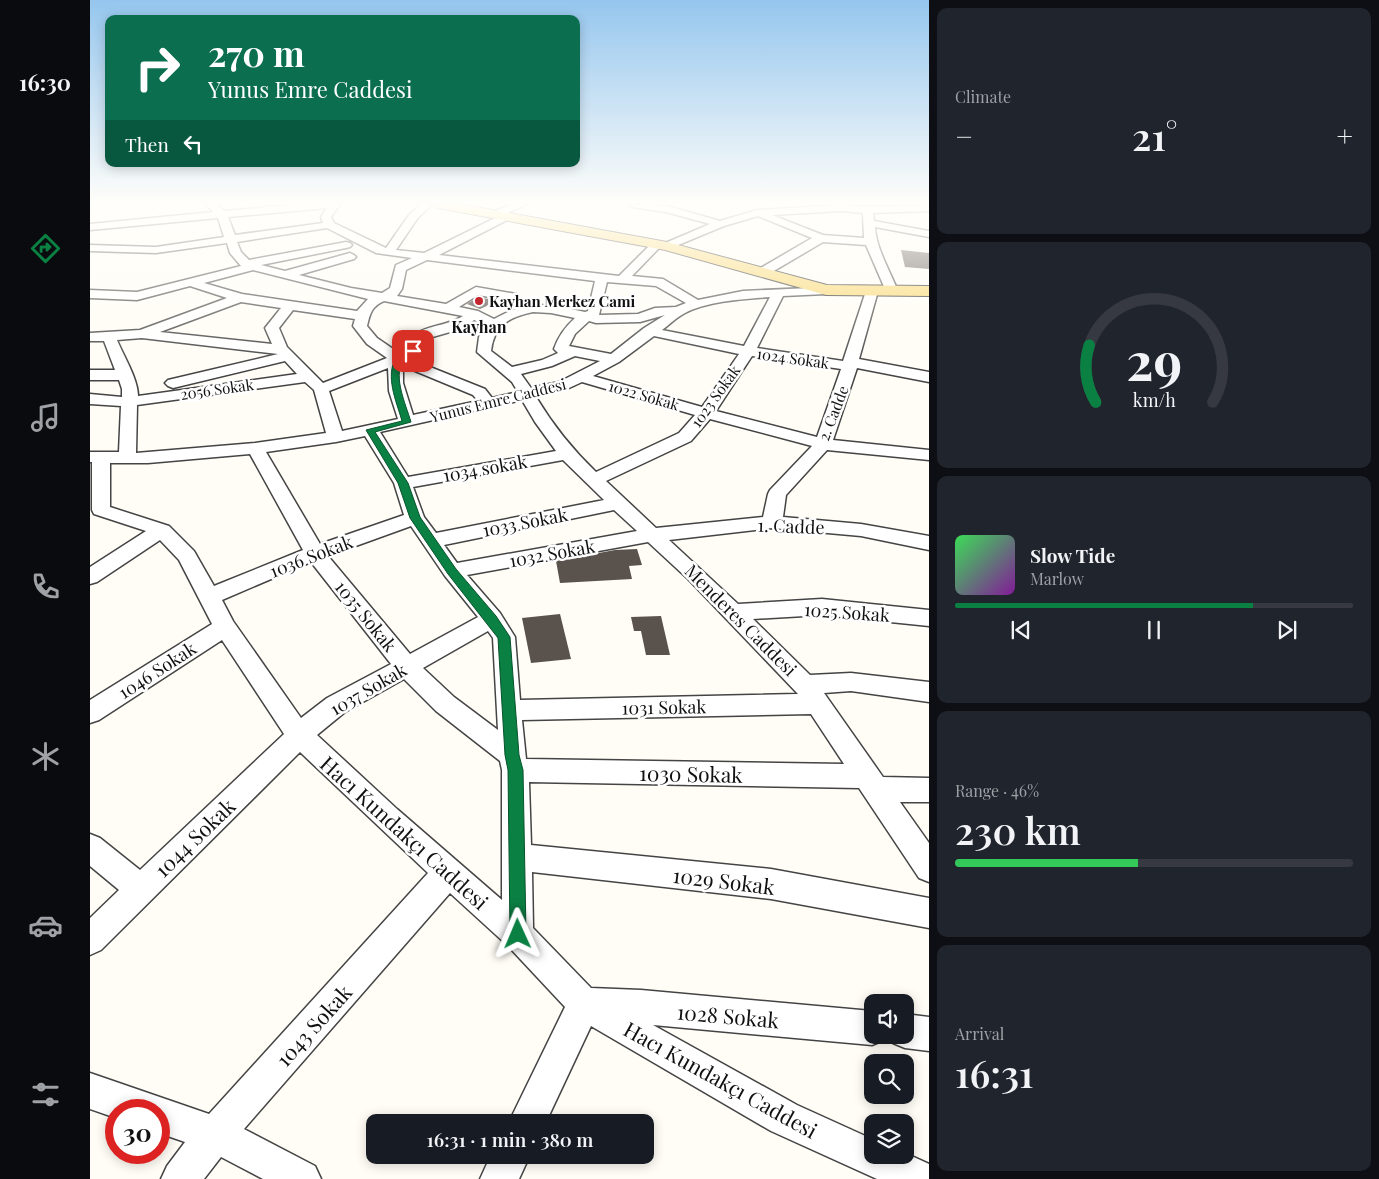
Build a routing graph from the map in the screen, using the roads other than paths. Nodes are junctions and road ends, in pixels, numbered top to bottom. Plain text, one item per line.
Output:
1 (244, 259) edge
2 (279, 259) edge
3 (345, 259) edge
4 (420, 259) edge
5 (434, 259) edge
6 (646, 259) edge
7 (714, 259) edge
8 (786, 259) edge
9 (878, 259) edge
10 (251, 265) junction
11 (763, 272) junction
12 (286, 275) junction
13 (523, 278) junction
14 (623, 279) junction
15 (601, 283) junction
16 (192, 284) junction
17 (891, 289) junction
18 (826, 290) junction
19 (872, 291) junction
20 (929, 291) edge
21 (779, 292) junction
22 (90, 294) edge
23 (380, 297) junction
24 (510, 297) junction
25 (240, 298) junction
26 (696, 304) junction
27 (290, 305) junction
28 (448, 308) junction
29 (680, 310) junction
30 (519, 311) junction
31 (473, 314) junction
32 (362, 316) junction
33 (586, 317) junction
34 (494, 324) junction
35 (649, 331) junction
36 (142, 334) junction
37 (90, 337) edge
38 (109, 338) junction
39 (748, 351) junction
40 (572, 352) junction
41 (284, 353) junction
42 (398, 359) junction
43 (614, 359) junction
44 (850, 364) junction
45 (509, 372) junction
46 (90, 374) edge
47 (307, 376) junction
48 (581, 377) junction
49 (929, 377) edge
50 (128, 389) junction
51 (321, 389) junction
52 (526, 395) junction
53 (90, 399) edge
54 (488, 404) junction
55 (706, 413) junction
56 (407, 422) junction
57 (370, 430) junction
58 (336, 437) junction
59 (823, 444) junction
60 (255, 448) junction
61 (568, 454) junction
62 (929, 455) edge
63 (106, 457) edge
64 (593, 480) junction
65 (403, 483) junction
66 (619, 503) junction
67 (95, 513) edge
68 (415, 518) junction
69 (772, 522) junction
70 (162, 530) junction
71 (652, 535) junction
72 (430, 541) junction
73 (929, 543) edge
74 (316, 552) junction
75 (452, 571) junction
76 (90, 577) edge
77 (209, 597) junction
78 (734, 612) junction
79 (929, 618) edge
80 (492, 619) junction
81 (225, 627) junction
82 (407, 667) junction
83 (929, 692) edge
84 (811, 694) junction
85 (510, 710) junction
86 (90, 713) edge
87 (299, 735) junction
88 (514, 762) junction
89 (872, 782) junction
90 (929, 790) edge
91 (90, 848) edge
92 (516, 857) junction
93 (929, 868) edge
94 (448, 873) junction
95 (141, 889) junction
96 (929, 913) edge
97 (518, 934) junction
98 (90, 939) edge
99 (584, 1004) junction
100 (864, 1027) edge
101 (914, 1032) edge
102 (929, 1034) edge
103 (90, 1091) edge
104 (113, 1099) edge
105 (531, 1114) edge
106 (170, 1119) edge
107 (215, 1134) junction
108 (506, 1164) edge
109 (180, 1179) edge
110 (302, 1179) edge
111 (499, 1179) edge
112 (920, 1179) edge

1 - 10 street
2 - 10 street
3 - 12 street
4 - 23 street
5 - 13 street
6 - 14 street
7 - 11 main road
8 - 11 street
9 - 17 street
10 - 12 street
10 - 16 street
11 - 18 main road
12 - 23 street
13 - 15 street
13 - 24 street
14 - 15 street
14 - 26 street
15 - 33 street
16 - 22 street
16 - 25 street
17 - 19 main road
17 - 20 main road
18 - 19 main road
18 - 21 street, Yunus Emre Caddesi
19 - 44 street, 2. Cadde
21 - 26 street, Yunus Emre Caddesi
21 - 39 street, 1023 Sokak
23 - 28 street
23 - 32 street
24 - 28 street
24 - 30 street
25 - 27 street
25 - 36 street
26 - 29 street, Yunus Emre Caddesi
27 - 32 street
27 - 41 street
28 - 31 street
29 - 33 street
29 - 35 street, Yunus Emre Caddesi
30 - 33 street
30 - 34 street
31 - 34 street
31 - 42 street
32 - 42 street
33 - 40 street
34 - 45 street, Menderes Caddesi
35 - 39 street, 1024 Sokak
35 - 43 street, Yunus Emre Caddesi
36 - 38 street
36 - 41 street
37 - 38 street
38 - 50 street
39 - 44 street, 1024 Sokak
39 - 55 street, 1023 Sokak
40 - 43 street
40 - 45 street
41 - 47 street
41 - 50 street
42 - 51 street
42 - 54 street
42 - 56 street
43 - 48 street, Yunus Emre Caddesi
44 - 49 street, 1024 Sokak
44 - 59 street, 2. Cadde
45 - 52 street, Menderes Caddesi
46 - 50 street
47 - 50 street, 2056 Sokak
47 - 51 street
48 - 52 street, Yunus Emre Caddesi
48 - 55 street, 1022 Sokak
50 - 53 street
50 - 63 street, Hacı Kundakçı Caddesi
51 - 58 street
52 - 54 street, Yunus Emre Caddesi
52 - 61 street, Menderes Caddesi
54 - 56 street, Yunus Emre Caddesi
55 - 59 street, 1022 Sokak
55 - 64 street, 1023 Sokak
56 - 57 street, Yunus Emre Caddesi
57 - 58 street, Yunus Emre Caddesi
57 - 65 street
58 - 60 street, Yunus Emre Caddesi
59 - 62 street, 1022 Sokak
59 - 69 street, 2. Cadde
60 - 63 street, Yunus Emre Caddesi
60 - 74 street, 1035 Sokak
61 - 64 street, Menderes Caddesi
61 - 65 street, 1034 sokak
63 - 67 street, Hacı Kundakçı Caddesi
64 - 66 street, Menderes Caddesi
65 - 68 street
66 - 71 street, Menderes Caddesi
66 - 72 street, 1033 Sokak
67 - 70 street, Hacı Kundakçı Caddesi
68 - 72 street
68 - 74 street, 1036 Sokak
69 - 71 street, 1. Cadde
69 - 73 street, 1. Cadde
70 - 76 street
70 - 77 street, Hacı Kundakçı Caddesi
71 - 75 street, 1032 Sokak
71 - 78 street, Menderes Caddesi
72 - 75 street
74 - 77 street, 1036 Sokak
74 - 82 street, 1035 Sokak
75 - 80 street
77 - 81 street, Hacı Kundakçı Caddesi
78 - 79 street, 1025 Sokak
78 - 84 street, Menderes Caddesi
80 - 82 street, 1037 Sokak
80 - 85 street
81 - 86 street, 1046 Sokak
81 - 87 street, Hacı Kundakçı Caddesi
82 - 87 street, 1037 Sokak
82 - 88 street, 1035 Sokak
83 - 84 street, 1031 Sokak
84 - 85 street, 1031 Sokak
84 - 89 street, Menderes Caddesi
85 - 88 street
87 - 94 street, Hacı Kundakçı Caddesi
87 - 95 street, 1044 Sokak
88 - 89 street, 1030 Sokak
88 - 92 street
89 - 90 street, 1030 Sokak
89 - 93 street, Menderes Caddesi
91 - 95 street
92 - 96 street, 1029 Sokak
92 - 97 street
94 - 97 street, Hacı Kundakçı Caddesi
94 - 107 street, 1043 Sokak
95 - 98 street, 1044 Sokak
97 - 99 street, Hacı Kundakçı Caddesi
99 - 100 street, 1028 Sokak
99 - 105 street
99 - 112 street, Hacı Kundakçı Caddesi
101 - 102 street
103 - 104 street
106 - 107 street
107 - 109 street, 1043 Sokak
107 - 110 street
108 - 111 street

